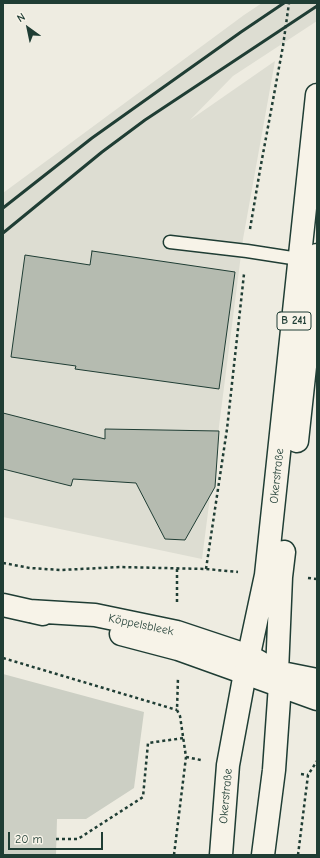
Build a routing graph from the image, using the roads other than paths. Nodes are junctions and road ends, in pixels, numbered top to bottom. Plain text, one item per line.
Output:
1 (317, 95) edge
2 (170, 242) dead end
3 (311, 258) edge
4 (3, 605) edge
5 (247, 665) junction
6 (279, 679) junction
7 (317, 680) edge
8 (317, 699) edge
9 (221, 855) edge
10 (263, 855) edge

1 - 3 main road, Okerstraße / B 241
2 - 3 lane
3 - 5 main road, Okerstraße / B 241
3 - 6 main road, Okerstraße / B 241
4 - 5 main road, Köppelsbleek
5 - 6 main road, Köppelsbleek
5 - 9 main road, Okerstraße
6 - 7 main road
6 - 8 main road
6 - 10 main road, Okerstraße

